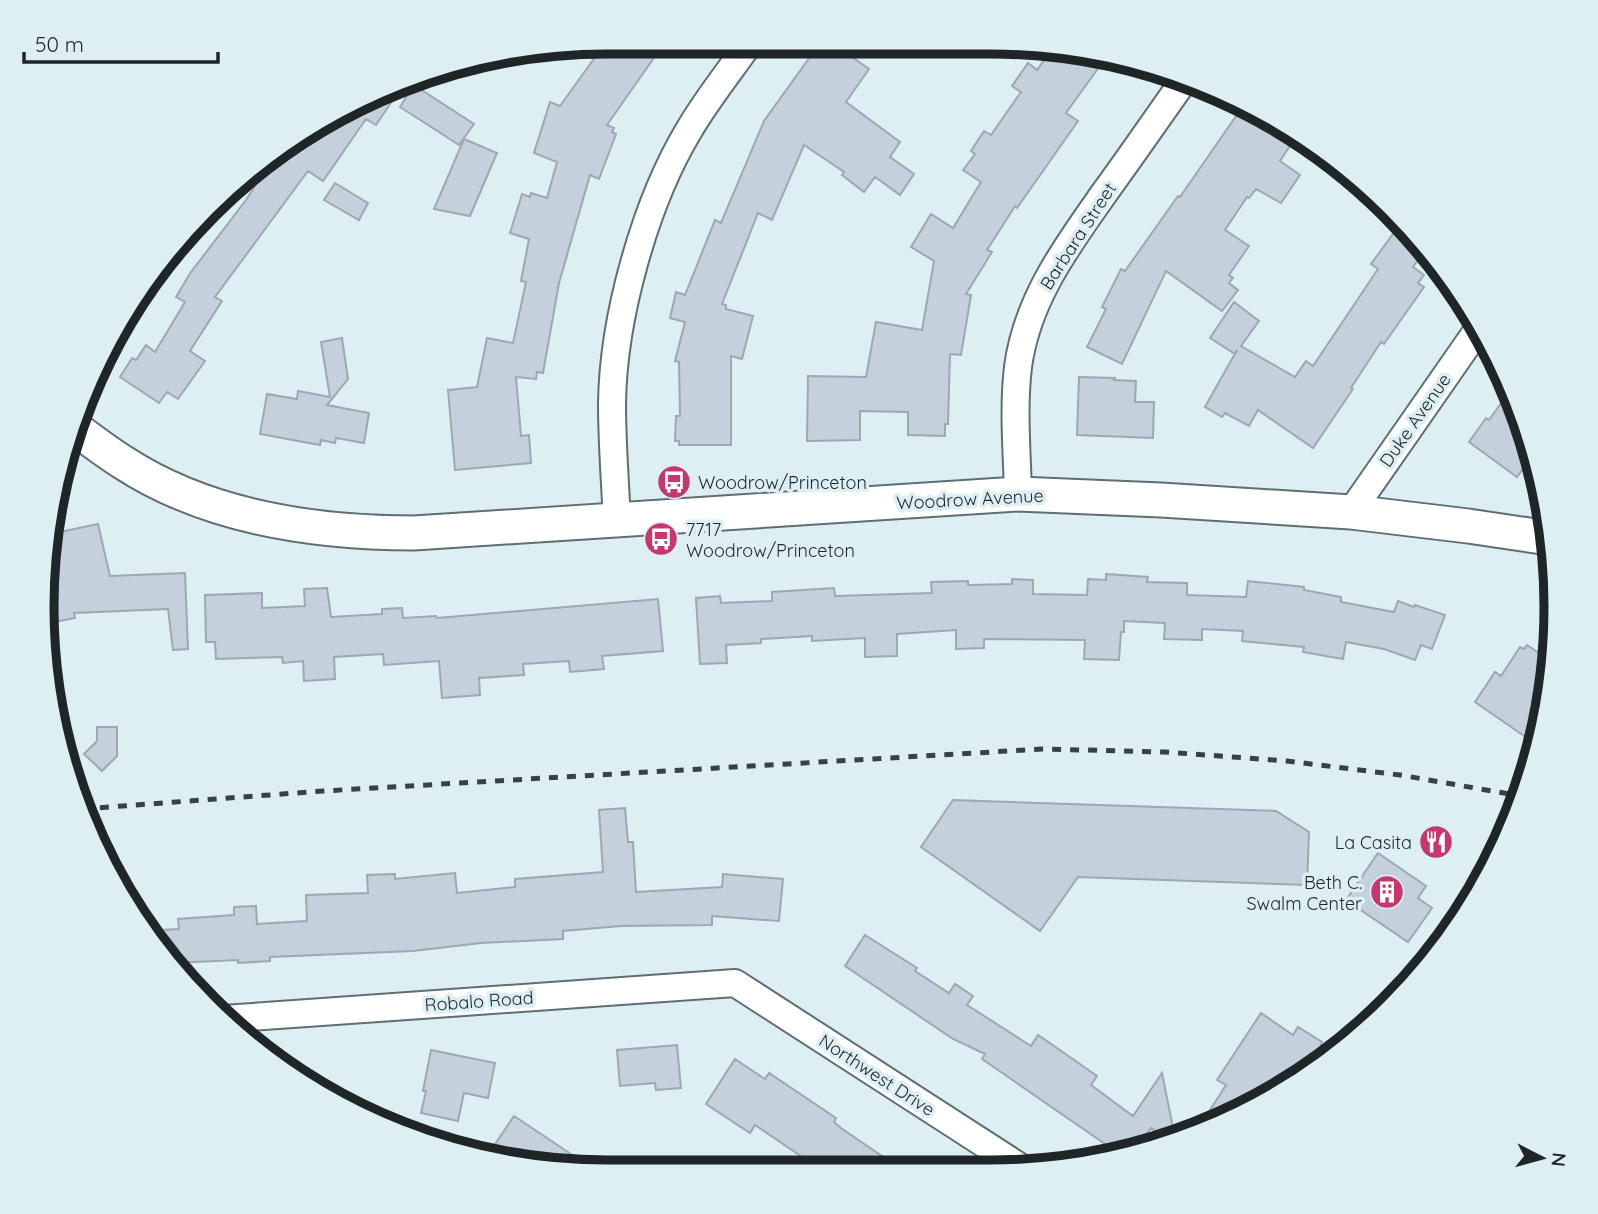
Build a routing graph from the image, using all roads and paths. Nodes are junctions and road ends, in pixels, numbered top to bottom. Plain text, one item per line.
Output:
1 (742, 54) edge
2 (1179, 88) edge
3 (1473, 337) edge
4 (83, 434) edge
5 (1018, 494) junction
6 (1351, 512) junction
7 (617, 520) junction
8 (1539, 537) edge
9 (735, 983) joint
10 (239, 1019) edge
11 (1008, 1160) edge

1 - 7 street
2 - 5 street, Barbara Street
3 - 6 street, Duke Avenue
4 - 7 street, Woodrow Avenue
5 - 6 street, Woodrow Avenue
5 - 7 street, Woodrow Avenue
6 - 8 street, Woodrow Avenue
9 - 10 street, Robalo Road
9 - 11 street, Northwest Drive

